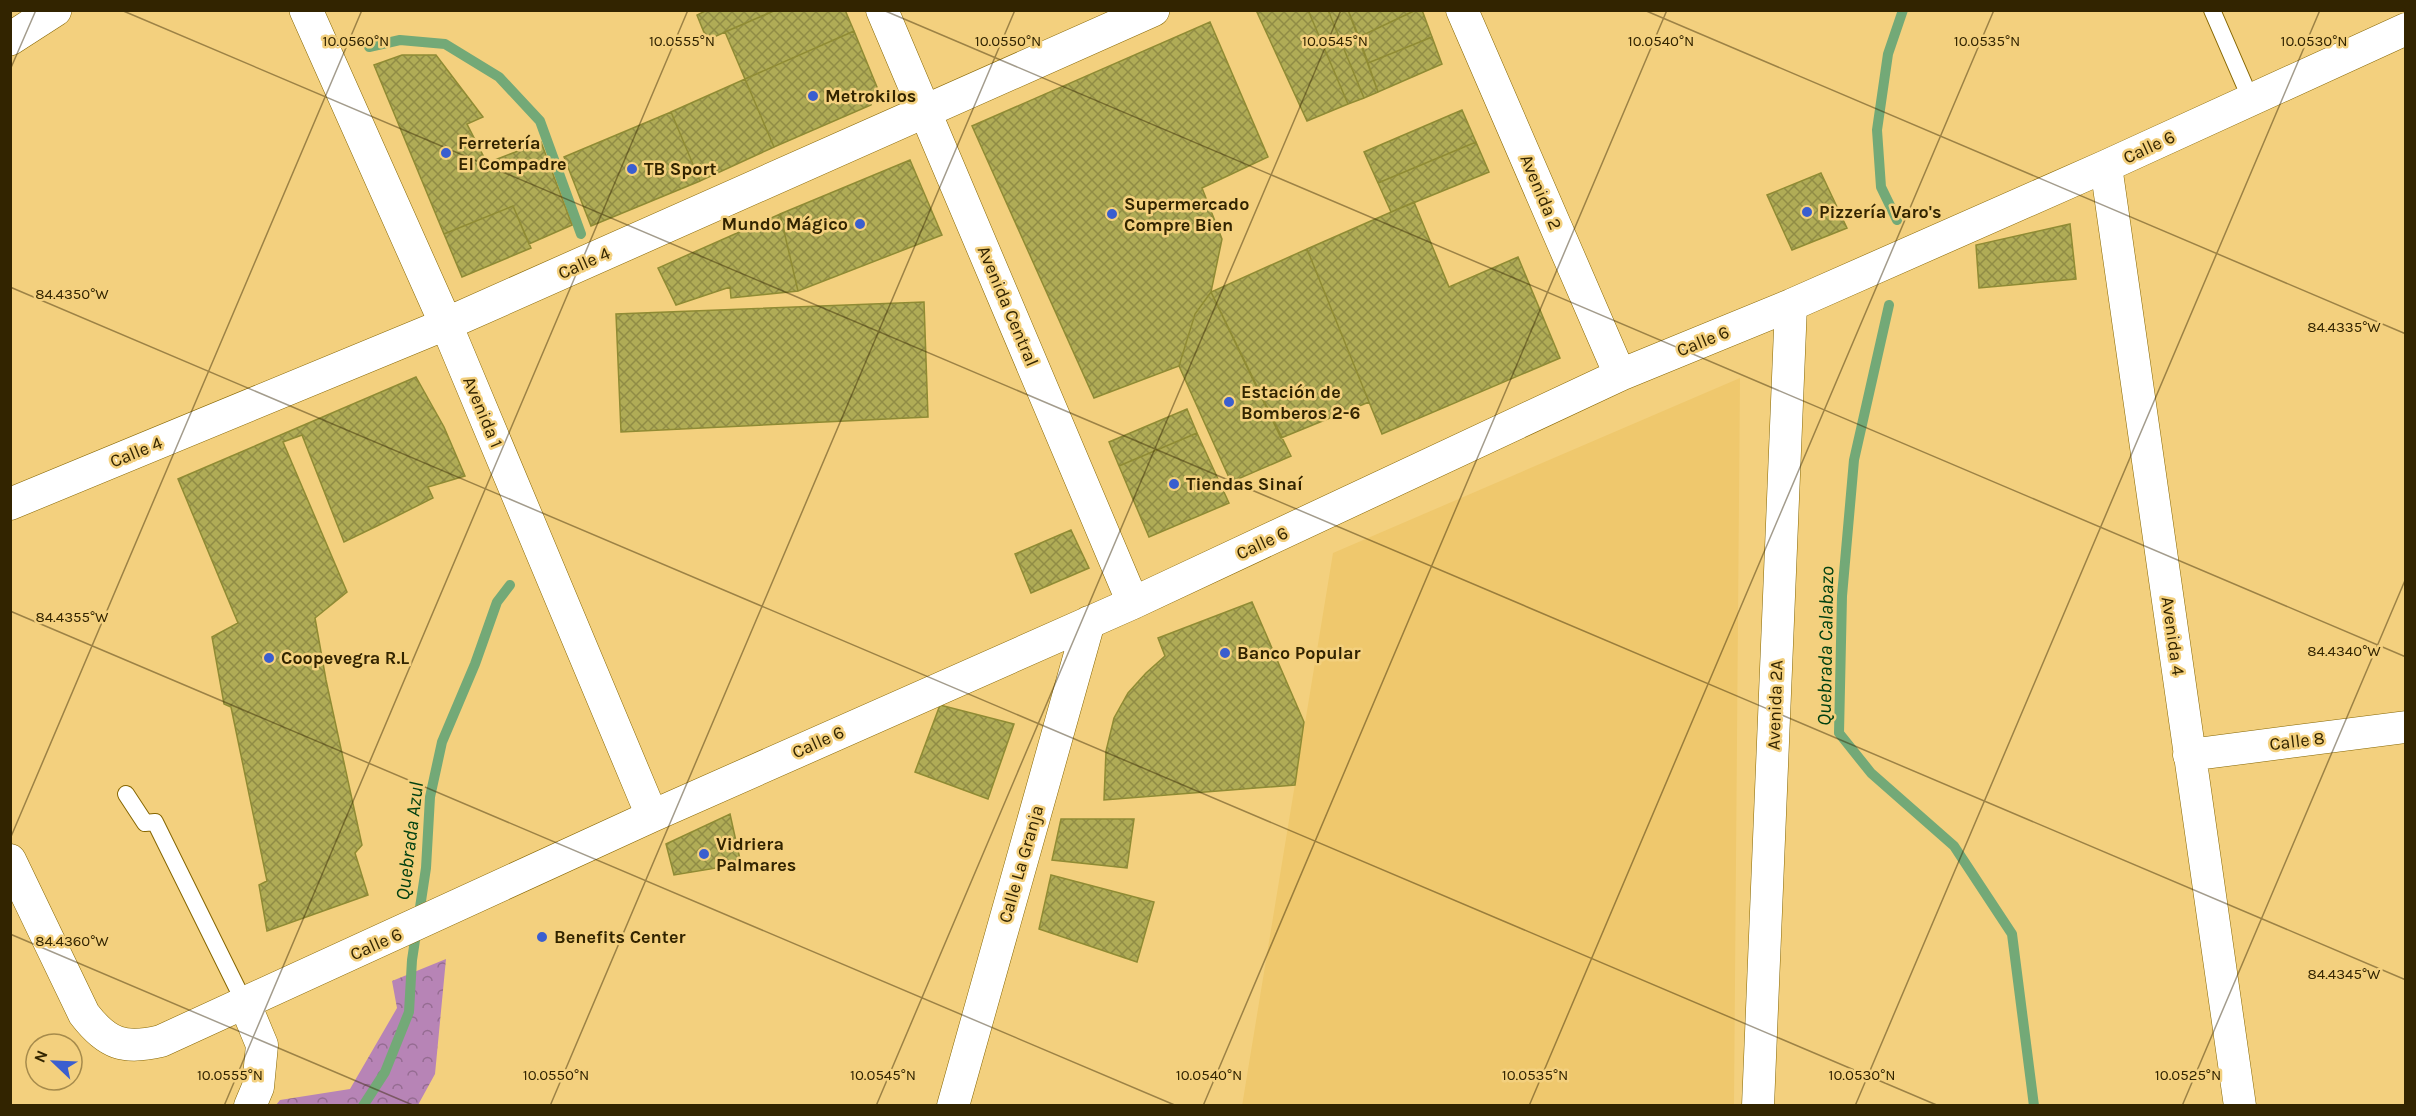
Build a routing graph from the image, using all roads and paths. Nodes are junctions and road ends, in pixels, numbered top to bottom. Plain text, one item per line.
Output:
1 (55, 10) edge
2 (306, 10) edge
3 (882, 10) edge
4 (1153, 10) edge
5 (1462, 10) edge
6 (2212, 10) edge
7 (2406, 29) edge
8 (10, 39) edge
9 (2251, 100) junction
10 (927, 112) junction
11 (2106, 166) junction
12 (1791, 305) junction
13 (446, 324) junction
14 (1620, 375) junction
15 (10, 504) edge
16 (1133, 603) junction
17 (1089, 622) junction
18 (2406, 727) edge
19 (2189, 755) junction
20 (126, 794) dead end
21 (652, 816) junction
22 (10, 860) edge
23 (245, 1004) junction
24 (250, 1106) edge
25 (953, 1106) edge
26 (1758, 1106) edge
27 (2240, 1106) edge

1 - 8 main road
2 - 13 main road, Avenida 1
3 - 10 street, Avenida Central
4 - 10 main road, Calle 4
5 - 14 street, Avenida 2
6 - 9 lane
7 - 9 street, Calle 6
9 - 11 street, Calle 6
10 - 13 main road, Calle 4
10 - 16 street, Avenida Central
11 - 12 street, Calle 6
11 - 19 street, Avenida 4
12 - 14 street, Calle 6
12 - 26 street, Avenida 2A
13 - 15 street, Calle 4
13 - 21 street, Avenida 1
14 - 16 street, Calle 6
16 - 17 street, Calle 6
17 - 21 street, Calle 6
17 - 25 street, Calle La Granja
18 - 19 street, Calle 8
19 - 27 street, Avenida 4
20 - 23 lane
21 - 23 street, Calle 6
22 - 23 street, Calle 6
23 - 24 street

